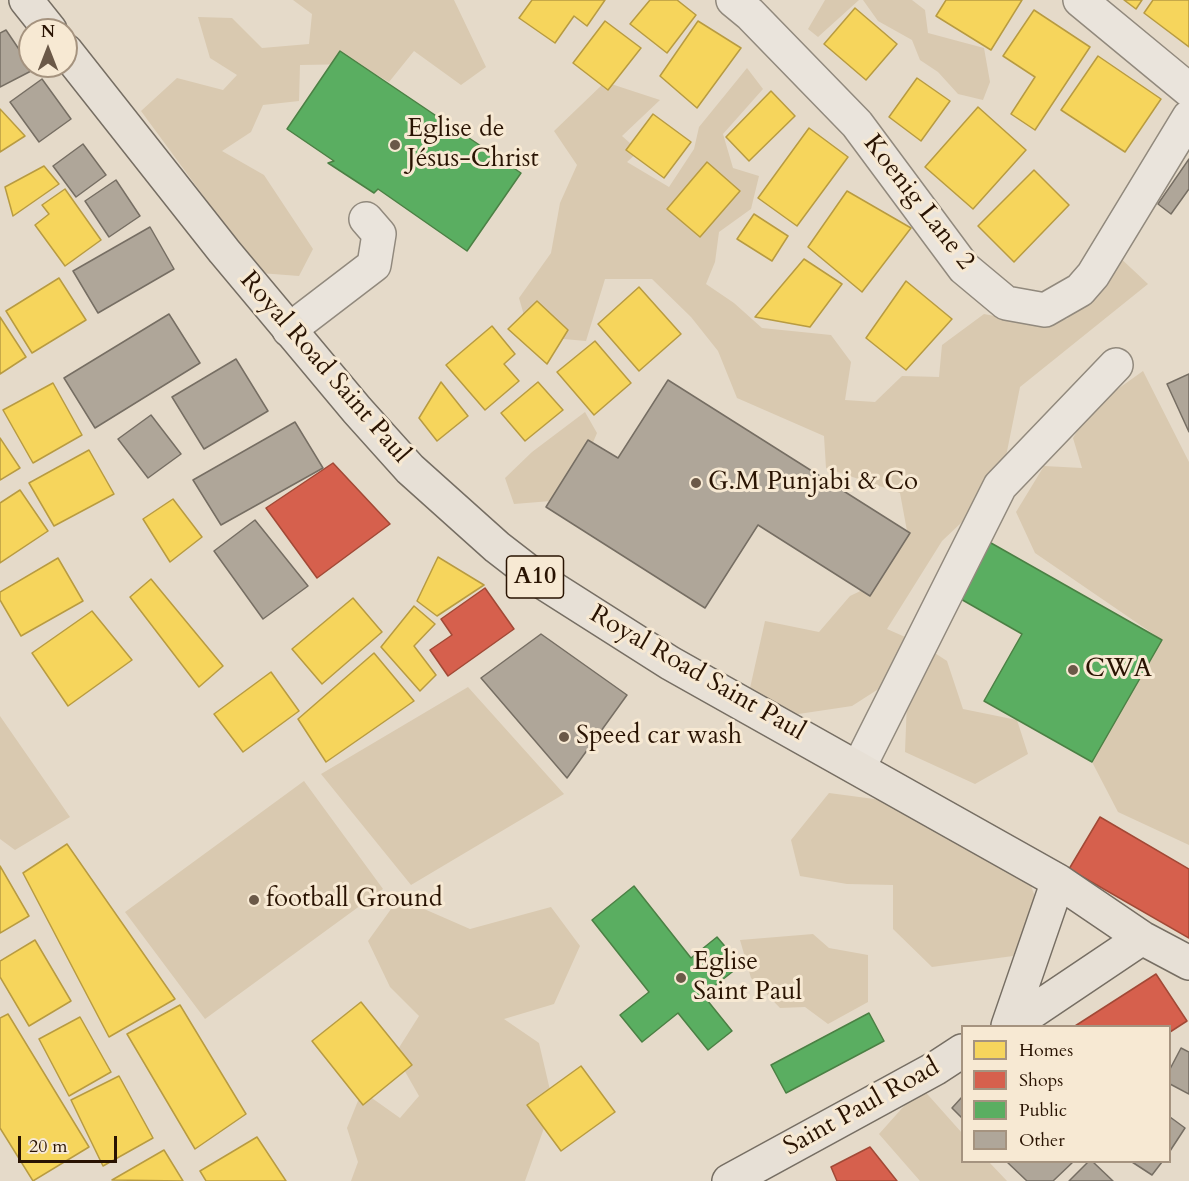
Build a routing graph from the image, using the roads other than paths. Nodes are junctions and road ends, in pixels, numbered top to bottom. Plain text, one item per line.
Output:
1 (26, 0) edge
2 (733, 0) edge
3 (1080, 0) edge
4 (40, 18) edge
5 (78, 66) edge
6 (1189, 90) edge
7 (1189, 117) edge
8 (366, 219) dead end
9 (289, 330) junction
10 (1116, 365) dead end
11 (859, 767) junction
12 (1058, 881) junction
13 (1142, 938) junction
14 (1189, 963) edge
15 (1010, 1025) edge
16 (1012, 1025) edge
17 (961, 1052) edge
18 (729, 1181) edge

1 - 4 main road
2 - 7 street, Koenig Lane 2
3 - 6 street
5 - 9 main road, Royal Road Saint Paul / A10
8 - 9 street
9 - 11 main road, Royal Road Saint Paul / A10
10 - 11 street
11 - 12 main road, Royal Road Saint Paul / A10
12 - 13 main road, Royal Road Saint Paul / A10
12 - 15 main road
13 - 14 main road, Royal Road Saint Paul / A10
13 - 16 main road
17 - 18 main road, Saint Paul Road

